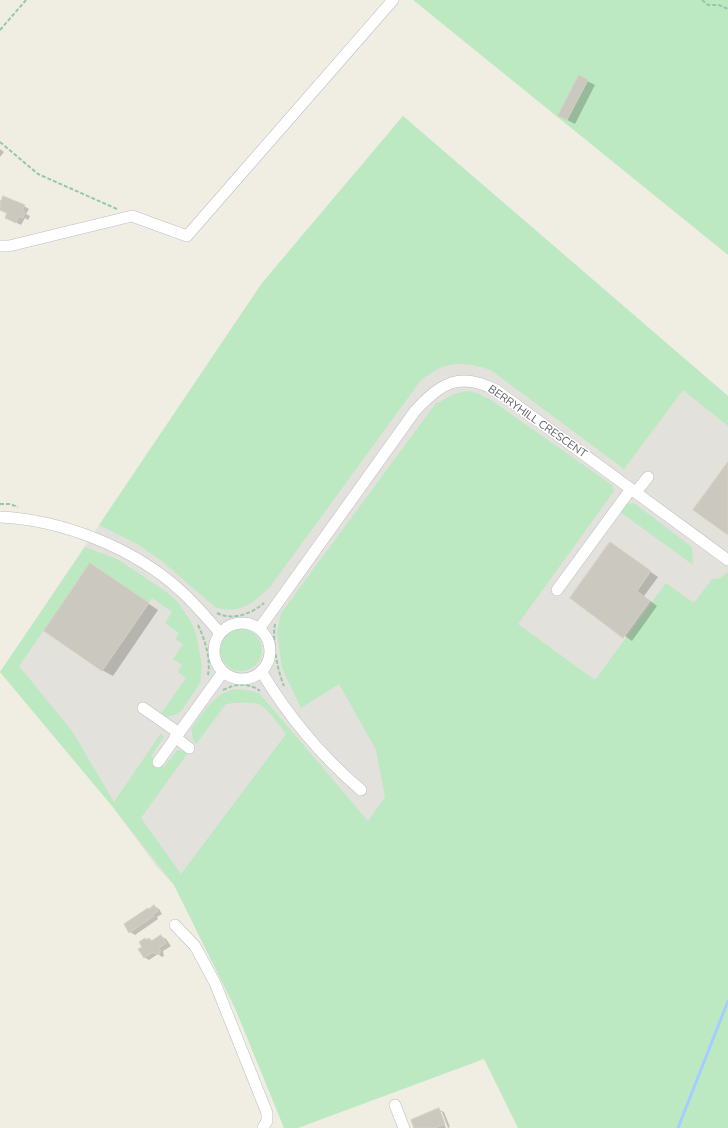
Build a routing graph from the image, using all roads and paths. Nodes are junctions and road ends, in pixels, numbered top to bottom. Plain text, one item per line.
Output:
1 (26, 0) edge
2 (393, 0) edge
3 (702, 0) edge
4 (728, 9) edge
5 (0, 30) edge
6 (0, 142) edge
7 (132, 216) junction
8 (0, 246) edge
9 (648, 477) dead end
10 (634, 491) junction
11 (0, 517) edge
12 (728, 560) edge
13 (557, 590) dead end
14 (196, 621) dead end
15 (259, 629) junction
16 (220, 633) junction
17 (223, 672) junction
18 (261, 672) junction
19 (208, 677) dead end
20 (220, 692) dead end
21 (264, 693) dead end
22 (143, 708) dead end
23 (177, 735) junction
24 (189, 748) dead end
25 (158, 762) dead end
26 (361, 790) dead end
27 (174, 925) dead end
28 (395, 1105) dead end
29 (263, 1128) edge
30 (404, 1128) edge

1 - 5 path
2 - 7 street
3 - 4 path
6 - 7 path
7 - 8 street
9 - 10 street
10 - 12 street, BERRYHILL CRESCENT
10 - 13 street
10 - 15 street, BERRYHILL CRESCENT
11 - 16 street
14 - 19 path
15 - 16 street
15 - 18 street
16 - 17 street
17 - 18 street
17 - 23 street
18 - 26 street
20 - 21 path
22 - 23 street
23 - 24 street
23 - 25 street
27 - 29 street
28 - 30 street

